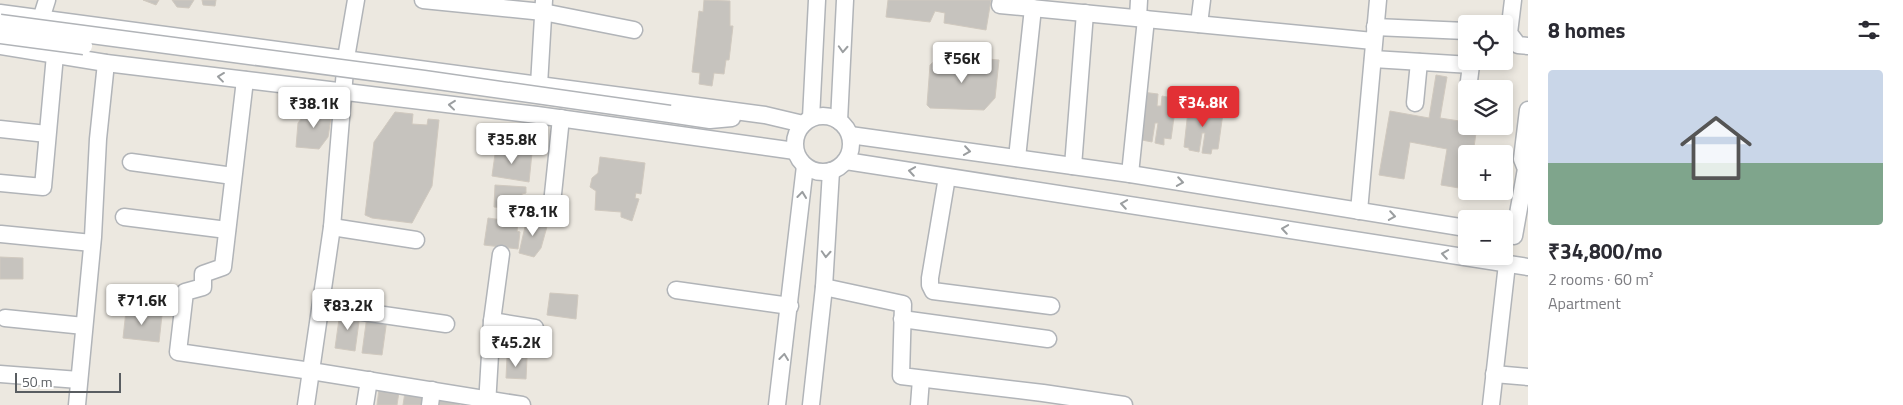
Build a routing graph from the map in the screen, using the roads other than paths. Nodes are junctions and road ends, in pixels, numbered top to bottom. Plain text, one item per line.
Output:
1 (47, 0) edge
2 (356, 0) edge
3 (423, 0) edge
4 (817, 0) edge
5 (845, 0) edge
6 (1000, 0) edge
7 (1139, 0) edge
8 (1202, 0) edge
9 (1378, 0) edge
10 (1513, 0) edge
11 (543, 6) edge
12 (1033, 8) junction
13 (0, 13) edge
14 (1085, 13) junction
15 (1510, 15) edge
16 (1142, 18) junction
17 (41, 19) junction
18 (0, 23) edge
19 (1199, 24) junction
20 (634, 30) dead end
21 (1458, 31) edge
22 (1374, 34) junction
23 (0, 35) edge
24 (1513, 40) edge
25 (0, 46) edge
26 (1528, 46) edge
27 (55, 55) junction
28 (346, 58) junction
29 (1373, 59) junction
30 (1419, 62) junction
31 (106, 63) junction
32 (245, 80) junction
33 (1469, 80) edge
34 (539, 85) junction
35 (344, 93) junction
36 (1415, 103) dead end
37 (1528, 110) edge
38 (765, 115) junction
39 (561, 118) junction
40 (665, 118) junction
41 (839, 120) junction
42 (807, 121) junction
43 (0, 129) edge
44 (47, 134) junction
45 (850, 135) junction
46 (760, 146) junction
47 (795, 151) junction
48 (1017, 158) junction
49 (846, 161) junction
50 (131, 162) dead end
51 (806, 166) junction
52 (1073, 166) junction
53 (831, 171) junction
54 (1130, 174) junction
55 (233, 176) junction
56 (947, 176) junction
57 (0, 183) edge
58 (1359, 211) junction
59 (551, 212) dead end
60 (124, 217) dead end
61 (332, 227) junction
62 (1458, 227) edge
63 (227, 230) junction
64 (1, 234) dead end
65 (1515, 236) edge
66 (416, 240) dead end
67 (92, 243) junction
68 (501, 254) dead end
69 (1458, 256) edge
70 (1507, 265) edge
71 (1513, 265) edge
72 (1528, 267) edge
73 (824, 287) junction
74 (676, 290) dead end
75 (321, 306) junction
76 (790, 306) junction
77 (1051, 306) dead end
78 (5, 318) dead end
79 (902, 319) junction
80 (492, 321) junction
81 (446, 324) dead end
82 (84, 326) junction
83 (535, 328) dead end
84 (1048, 339) dead end
85 (311, 371) junction
86 (0, 374) edge
87 (1494, 374) junction
88 (1528, 377) edge
89 (921, 378) junction
90 (79, 380) junction
91 (369, 380) junction
92 (431, 397) edge
93 (1043, 399) edge
94 (488, 402) edge
95 (77, 405) edge
96 (306, 405) edge
97 (365, 405) edge
98 (522, 405) edge
99 (778, 405) edge
100 (811, 405) edge
101 (919, 405) edge
102 (1124, 405) edge
103 (1491, 405) edge

1 - 17 street
2 - 28 street
3 - 11 street
4 - 42 street
5 -> 41 street
6 - 12 street
7 - 16 street
8 - 19 street
9 - 22 street
10 - 15 street
11 - 20 street
11 - 34 street
12 - 14 street
12 - 48 street
13 - 17 street
14 - 16 street
14 - 52 street
16 - 19 street
16 - 54 street
17 - 28 street
18 - 40 street, bridge
19 - 22 street
21 - 22 street
22 - 29 street
23 - 40 street, bridge
24 - 26 street
25 - 27 street
27 - 31 street
27 - 44 street
28 - 34 street
28 - 35 street
29 - 30 street
29 - 58 street
30 - 33 street
30 - 36 street
32 -> 31 street
31 - 67 street
32 - 35 street
32 - 55 street
34 - 38 street
39 -> 35 street
35 - 61 street
37 - 65 street
38 - 40 street
38 - 42 street
39 - 46 street
39 - 59 street
40 - 46 street
41 - 42 street
41 - 45 street
42 - 47 street
43 - 44 street
44 - 57 street
45 -> 48 street
45 - 49 street
46 - 47 street
47 - 51 street
48 - 52 street
49 - 53 street
56 -> 49 street
50 - 55 street
51 - 53 street
76 -> 51 street
52 - 54 street
53 -> 73 street
54 -> 58 street
55 - 63 street
69 -> 56 street
56 - 77 street
58 -> 62 street
60 - 63 street
61 - 66 street
61 - 75 street
63 - 85 street
64 - 67 street
67 - 82 street
68 - 80 street
70 - 87 street
71 - 72 street
73 - 79 street
73 - 100 street
74 - 76 street
75 - 81 street
75 - 85 street
99 -> 76 street
78 - 82 street
79 - 84 street
79 - 89 street
80 - 83 street
80 - 94 street
82 - 90 street
85 - 91 street
85 - 96 street
86 - 90 street
87 - 88 street
87 - 103 street
89 - 93 street
89 - 101 street
90 - 95 street
91 - 92 street
91 - 97 street
92 - 94 street
93 - 102 street
94 - 98 street

